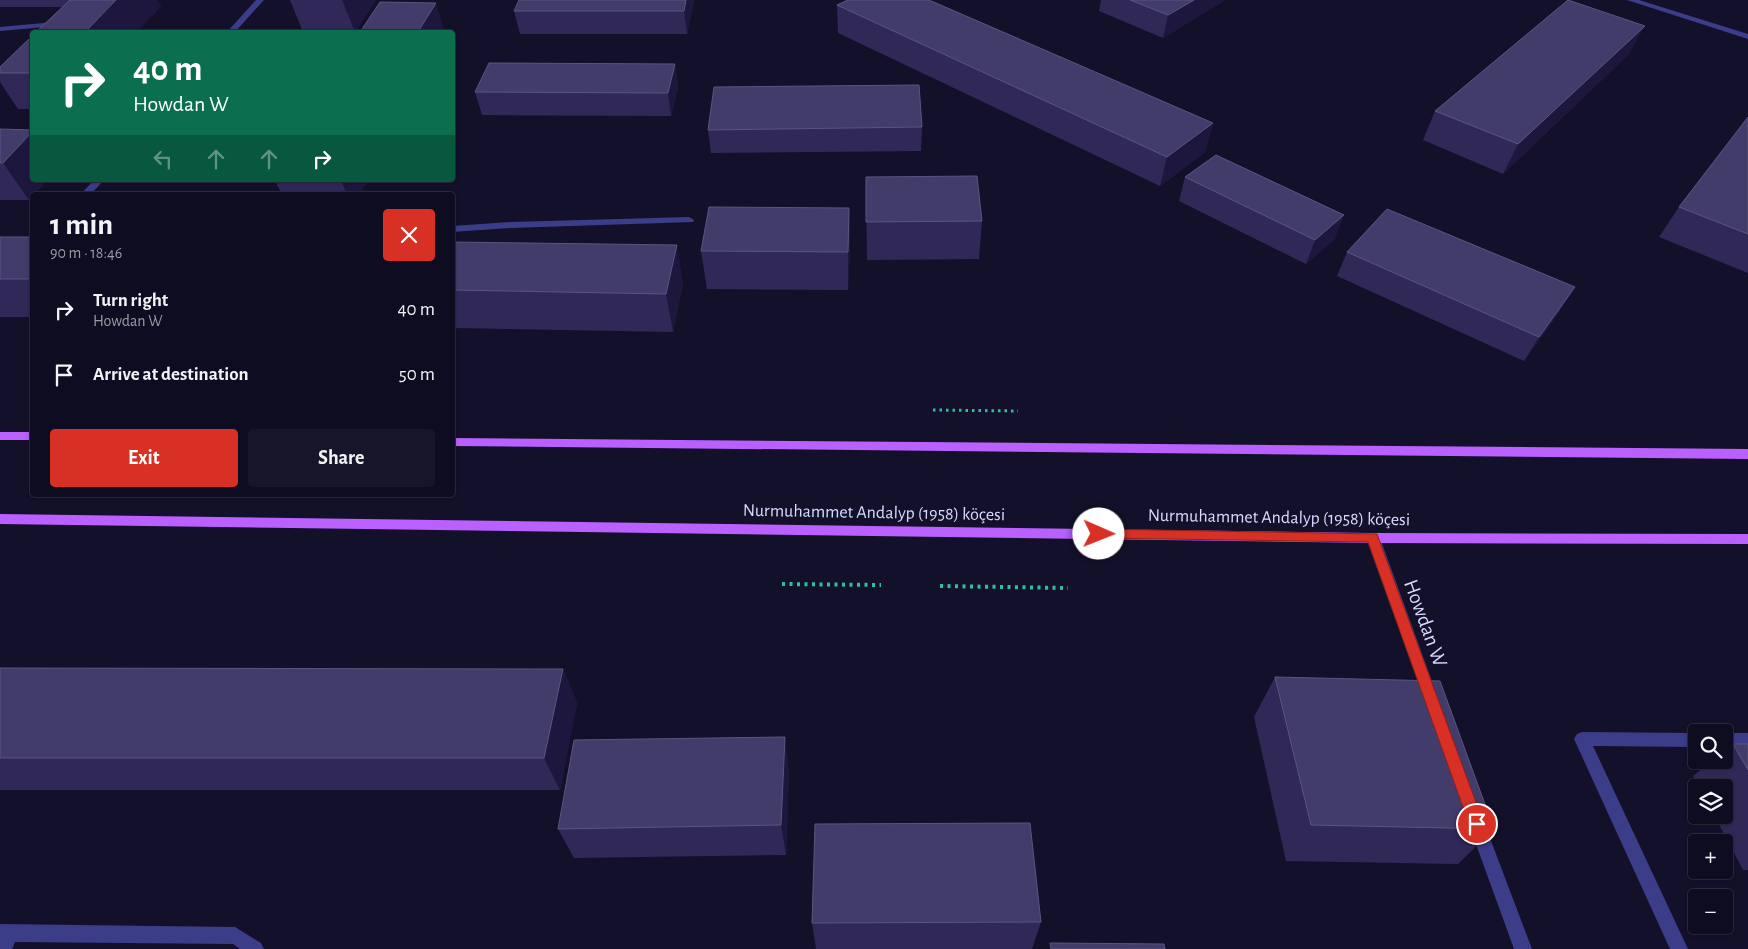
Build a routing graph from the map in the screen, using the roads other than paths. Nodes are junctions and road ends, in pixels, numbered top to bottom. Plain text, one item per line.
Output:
1 (260, 0) edge
2 (1631, 0) edge
3 (71, 17) edge
4 (45, 25) junction
5 (0, 29) edge
6 (39, 30) edge
7 (233, 30) edge
8 (1748, 37) edge
9 (97, 182) edge
10 (87, 192) edge
11 (689, 220) dead end
12 (455, 229) edge
13 (0, 436) edge
14 (30, 436) edge
15 (455, 442) edge
16 (1748, 454) edge
17 (0, 520) edge
18 (1373, 538) junction
19 (1748, 539) edge
20 (1435, 710) edge
21 (1688, 740) edge
22 (1733, 740) edge
23 (1748, 740) edge
24 (1472, 811) edge
25 (4, 939) edge
26 (255, 949) edge
27 (1523, 949) edge
28 (1679, 949) edge

1 - 7 street
2 - 8 street
3 - 4 street
4 - 5 street
4 - 6 street
9 - 10 street
11 - 12 street
13 - 14 main road
15 - 16 main road
17 - 18 main road, Nurmuhammet Andalyp (1958) köçesi
18 - 19 main road, Nurmuhammet Andalyp (1958) köçesi
18 - 20 street, Howdan W
21 - 28 street
22 - 23 street
24 - 27 street
25 - 26 street

